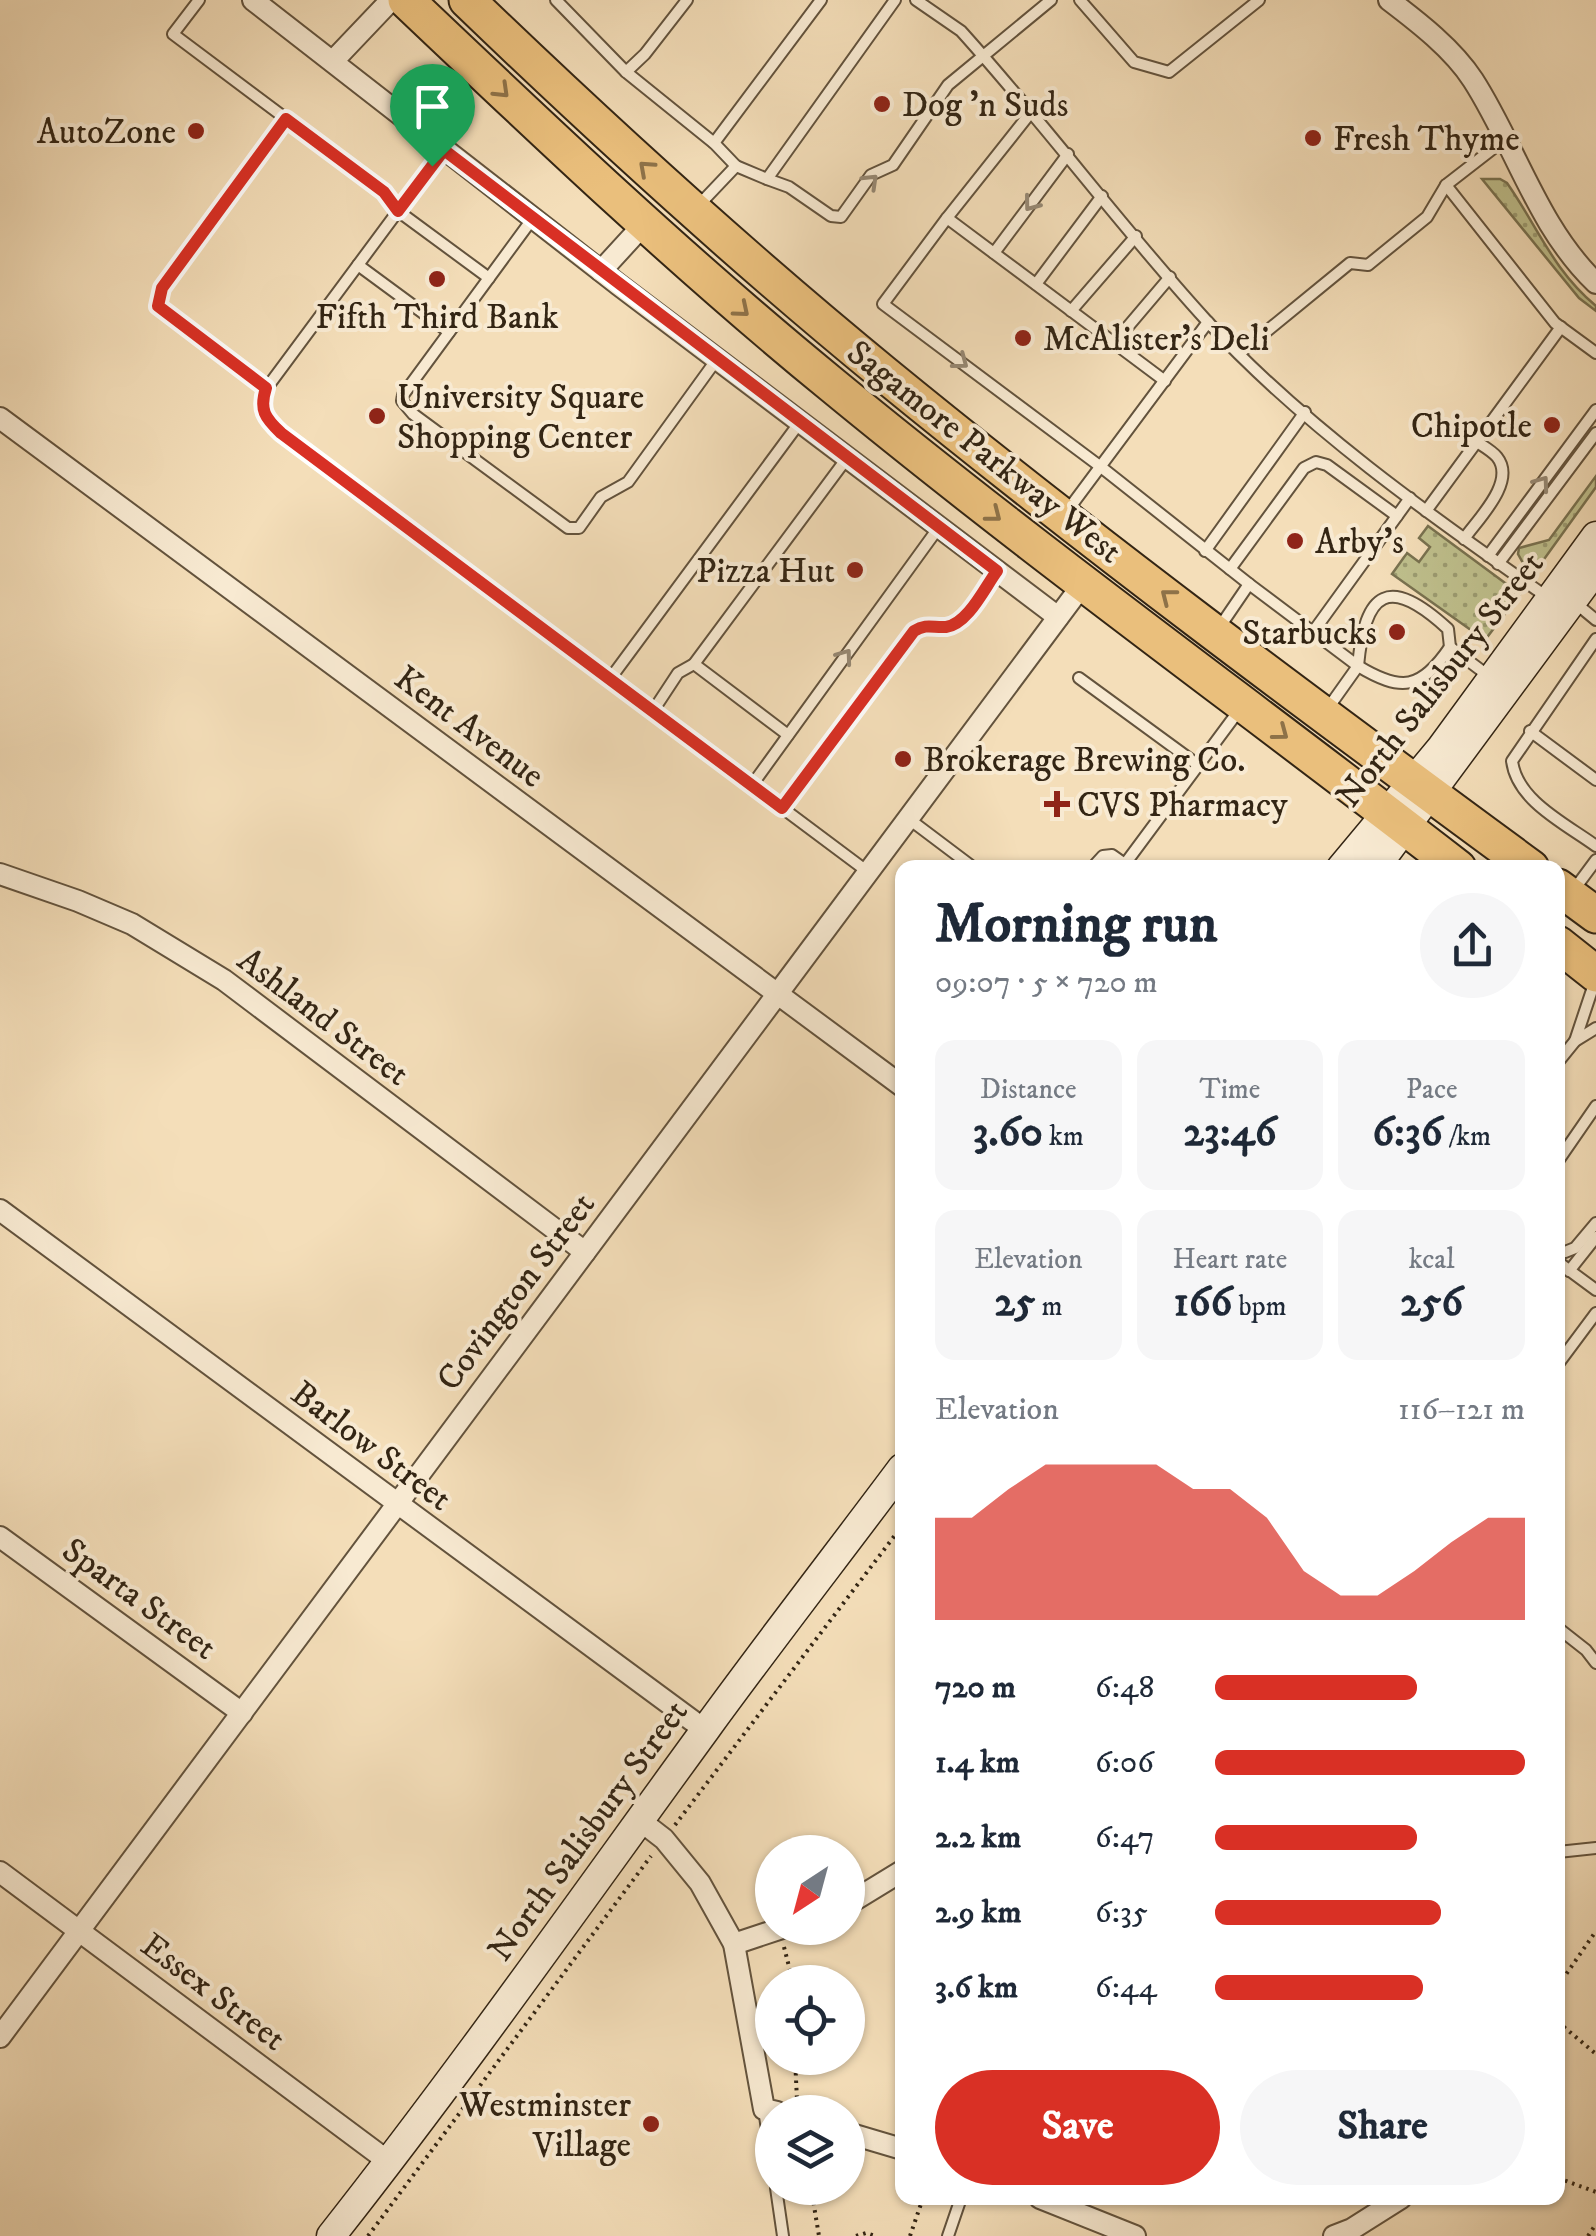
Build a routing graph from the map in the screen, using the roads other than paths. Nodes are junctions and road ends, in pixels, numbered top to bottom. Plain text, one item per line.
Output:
1 (199, 0) edge
2 (253, 0) edge
3 (391, 0) edge
4 (406, 0) edge
5 (467, 0) edge
6 (556, 0) edge
7 (687, 0) edge
8 (822, 0) edge
9 (895, 0) edge
10 (916, 0) edge
11 (1050, 0) edge
12 (1080, 0) edge
13 (1259, 0) edge
14 (1390, 0) edge
15 (985, 57) junction
16 (334, 60) junction
17 (626, 72) junction
18 (1032, 111) junction
19 (286, 119) junction
20 (1504, 140) junction
21 (714, 143) junction
22 (444, 150) junction
23 (1068, 154) junction
24 (736, 166) junction
25 (767, 179) junction
26 (1446, 185) junction
27 (1102, 196) junction
28 (694, 210) junction
29 (398, 211) junction
30 (532, 218) junction
31 (947, 218) junction
32 (644, 224) junction
33 (1136, 236) junction
34 (994, 253) junction
35 (358, 265) junction
36 (602, 271) junction
37 (1170, 276) junction
38 (489, 278) junction
39 (1596, 283) edge
40 (1036, 284) junction
41 (1071, 311) junction
42 (1208, 322) junction
43 (1562, 327) junction
44 (449, 332) junction
45 (1114, 343) junction
46 (1240, 353) junction
47 (1596, 353) edge
48 (717, 359) junction
49 (1164, 381) junction
50 (266, 388) junction
51 (1596, 410) edge
52 (1304, 412) junction
53 (0, 418) edge
54 (800, 422) junction
55 (1596, 433) edge
56 (1477, 442) junction
57 (847, 458) junction
58 (1102, 467) junction
59 (1410, 498) junction
60 (1426, 510) junction
61 (1064, 515) junction
62 (1397, 516) junction
63 (938, 527) junction
64 (1596, 536) edge
65 (1464, 538) junction
66 (1206, 551) junction
67 (1493, 560) junction
68 (1230, 569) junction
69 (1596, 569) edge
70 (998, 570) junction
71 (1082, 584) junction
72 (1250, 584) junction
73 (1561, 600) junction
74 (1058, 617) junction
75 (1596, 620) edge
76 (1313, 632) junction
77 (1215, 633) junction
78 (1596, 640) edge
79 (1450, 647) junction
80 (694, 664) junction
81 (1358, 666) junction
82 (1079, 678) dead end
83 (1494, 679) junction
84 (610, 680) junction
85 (1243, 704) junction
86 (653, 711) junction
87 (1324, 714) junction
88 (1530, 730) junction
89 (788, 735) junction
90 (1198, 765) junction
91 (1596, 780) edge
92 (752, 785) junction
93 (1422, 788) junction
94 (782, 808) junction
95 (908, 818) junction
96 (1396, 820) junction
97 (1596, 846) edge
98 (963, 860) edge
99 (1130, 860) edge
100 (1350, 860) edge
101 (1378, 860) edge
102 (1448, 860) edge
103 (1520, 860) edge
104 (1596, 860) edge
105 (868, 872) junction
106 (0, 874) edge
107 (1574, 899) edge
108 (1565, 950) edge
109 (1596, 974) edge
110 (777, 994) junction
111 (1596, 1028) edge
112 (1575, 1041) junction
113 (1565, 1053) edge
114 (895, 1081) edge
115 (1596, 1106) edge
116 (1565, 1151) edge
117 (0, 1210) edge
118 (1596, 1222) edge
119 (1596, 1237) edge
120 (585, 1252) junction
121 (1565, 1252) edge
122 (1565, 1268) edge
123 (1569, 1271) junction
124 (1596, 1290) edge
125 (1596, 1313) edge
126 (1565, 1355) edge
127 (895, 1477) edge
128 (397, 1504) junction
129 (0, 1536) edge
130 (1565, 1634) edge
131 (1596, 1663) edge
132 (242, 1713) junction
133 (705, 1730) junction
134 (642, 1822) junction
135 (1596, 1848) edge
136 (1565, 1851) edge
137 (0, 1872) edge
138 (895, 1875) edge
139 (865, 1894) edge
140 (80, 1930) junction
141 (755, 1941) edge
142 (734, 1944) junction
143 (0, 2037) edge
144 (767, 2095) edge
145 (865, 2138) edge
146 (895, 2148) edge
147 (389, 2162) junction
148 (778, 2205) edge
149 (959, 2205) edge
150 (1058, 2205) edge
151 (1390, 2205) edge
152 (330, 2236) edge
153 (783, 2236) edge
154 (948, 2236) edge
155 (1135, 2236) edge
156 (1334, 2236) edge

1 - 19 lane
2 - 16 street
3 - 16 street
4 -> 32 highway, Sagamore Parkway West
28 -> 5 highway, Sagamore Parkway West
6 - 17 lane
7 - 17 lane
8 - 21 lane
9 - 25 lane
10 - 15 lane
11 - 15 lane
12 - 13 lane
14 - 20 street
15 - 18 lane
25 -> 15 lane
16 - 22 street
17 - 21 lane
18 - 23 lane
18 - 31 lane
19 - 29 lane
19 - 50 lane
20 - 26 lane
20 - 39 street
21 - 24 lane
22 - 29 lane
22 - 30 street
23 - 27 lane
23 -> 34 lane
24 - 25 lane
24 - 28 lane
26 - 43 lane
26 - 46 lane
27 - 33 lane
27 - 40 lane
28 - 61 highway, Sagamore Parkway West
29 - 35 lane
29 - 38 lane
30 - 36 street
30 - 38 lane
31 - 34 lane
31 -> 58 lane
32 - 36 street
32 -> 71 highway, Sagamore Parkway West
33 - 37 lane
33 - 41 lane
34 - 40 lane
35 - 44 lane
35 - 50 lane
36 - 48 street
37 - 42 lane
37 - 45 lane
38 - 44 lane
40 - 41 lane
41 - 45 lane
42 - 46 lane
42 - 49 lane
43 - 47 lane
43 - 56 lane
44 - 48 lane
45 - 49 lane
46 - 52 lane
48 - 54 street
49 - 58 lane
50 - 84 lane
67 -> 51 lane
52 - 59 lane
52 - 66 lane
53 - 110 street, Kent Avenue
54 - 57 street
54 - 84 lane
55 - 67 lane
56 - 60 lane
56 - 65 lane
57 - 63 street
57 - 80 lane
58 - 61 lane
58 - 66 lane
59 - 60 lane
59 - 62 lane
60 - 65 lane
77 -> 61 highway, Sagamore Parkway West
62 - 68 lane
62 - 76 lane
63 - 70 street
89 -> 63 lane
64 - 73 street, North Salisbury Street
65 - 67 lane
66 - 68 lane
67 - 73 lane
68 - 72 lane
69 - 73 street, North Salisbury Street
70 - 74 street
70 - 94 lane
71 - 74 street, Covington Street
71 - 85 highway, Sagamore Parkway West
72 - 76 lane
72 - 77 lane
73 - 75 lane
73 - 83 street, North Salisbury Street
73 - 93 street, North Salisbury Street
74 - 95 street, Covington Street
76 - 81 lane
77 - 87 highway, Sagamore Parkway West
78 - 88 lane
79 - 81 lane
79 - 81 lane
79 - 83 lane
80 - 86 lane
80 - 89 lane
81 - 87 lane
82 - 90 lane
83 - 93 street, North Salisbury Street
84 - 86 lane
85 - 90 lane
85 -> 96 highway, Sagamore Parkway West
86 - 92 lane
87 - 93 highway, Sagamore Parkway West
88 - 91 lane
88 - 97 lane
89 - 92 lane
90 - 99 lane
92 - 94 lane
93 - 96 street, North Salisbury Street
93 - 103 highway, Sagamore Parkway West
94 - 105 lane
95 - 98 lane
95 - 105 street, Covington Street
96 - 100 street, North Salisbury Street
96 - 101 street, North Salisbury Street
96 - 102 highway, Sagamore Parkway West
104 - 107 lane
105 - 110 street, Covington Street
106 - 120 street, Ashland Street
108 - 109 highway
109 - 112 lane
110 - 114 street, Kent Avenue
110 - 120 street, Covington Street
111 - 112 lane
112 - 113 lane
115 - 116 lane
117 - 128 street, Barlow Street
118 - 121 lane
119 - 123 lane
120 - 128 street, Covington Street
122 - 123 lane
123 - 124 lane
125 - 126 lane
127 - 133 street, North Salisbury Street
128 - 132 street, Covington Street
128 - 133 street, Barlow Street
129 - 132 street, Sparta Street
130 - 131 lane
132 - 140 street, Covington Street
133 - 134 street, North Salisbury Street
134 - 142 street
134 - 147 street, North Salisbury Street
135 - 136 lane
137 - 140 street, Essex Street
138 - 139 street
140 - 143 street, Covington Street
140 - 147 street, Essex Street
141 - 142 street
142 - 144 street
145 - 146 street
147 - 152 street, North Salisbury Street
148 - 153 lane
149 - 154 lane
150 - 155 street
151 - 156 street

